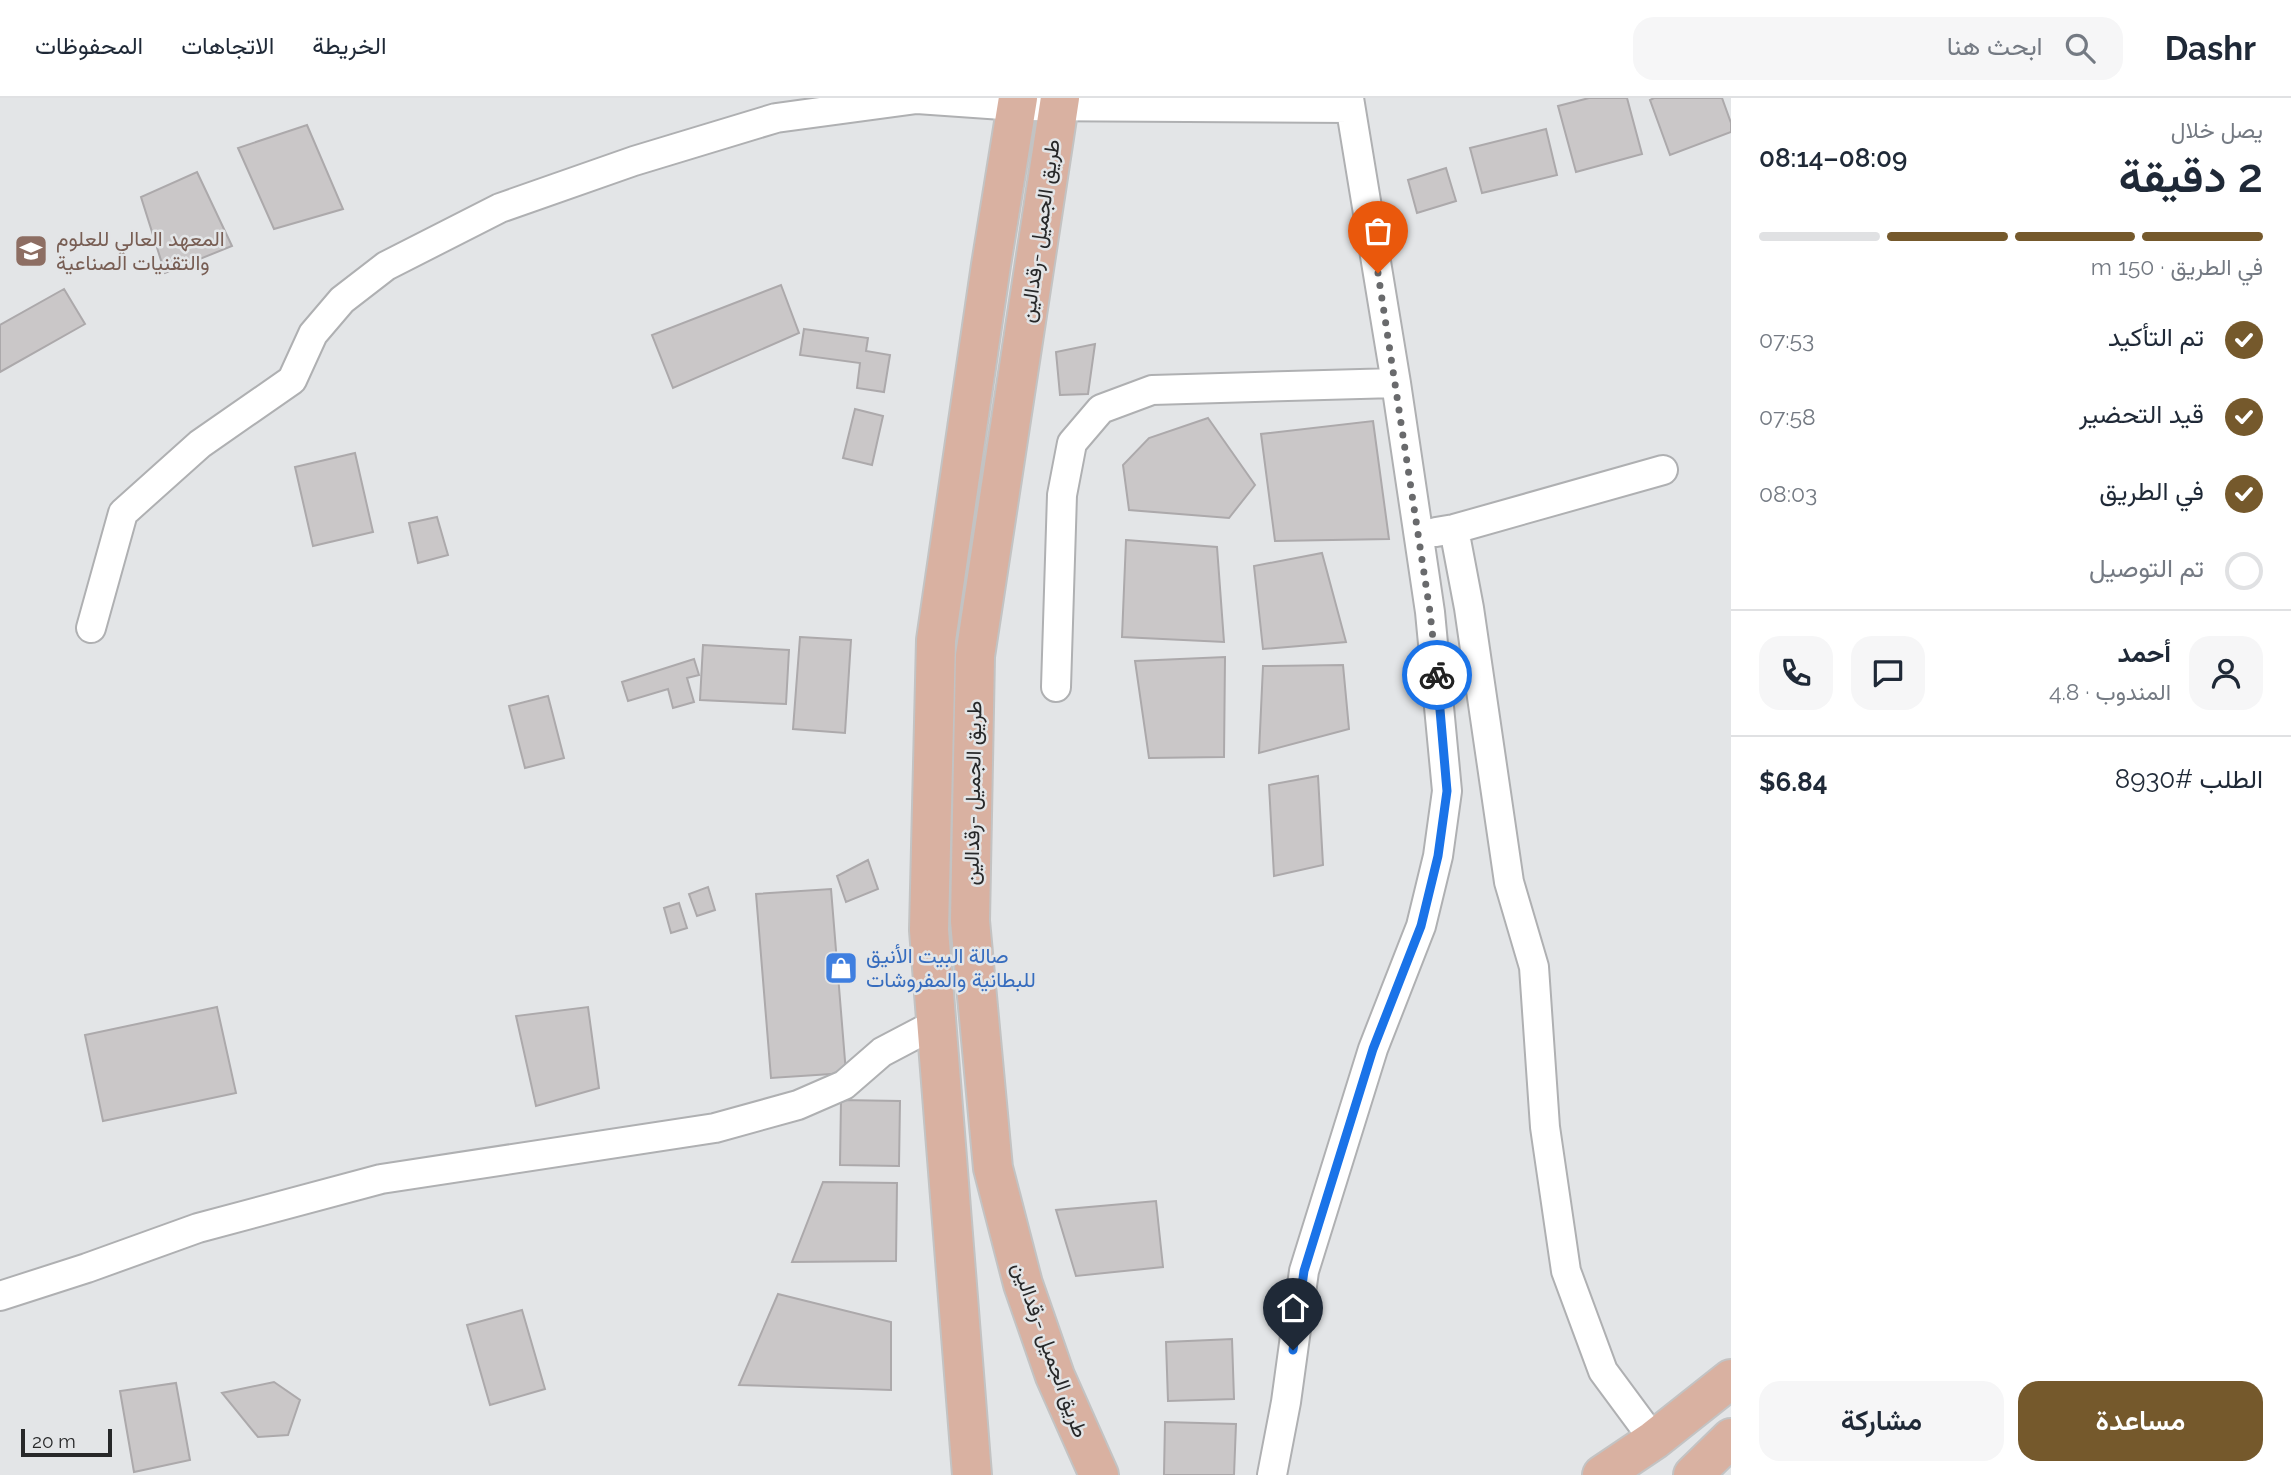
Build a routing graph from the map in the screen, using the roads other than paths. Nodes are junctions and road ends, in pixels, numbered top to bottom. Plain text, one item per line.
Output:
1 (1017, 102) edge
2 (1059, 102) edge
3 (1349, 103) edge
4 (1396, 383) junction
5 (1663, 470) dead end
6 (1454, 529) junction
7 (1418, 534) junction
8 (92, 628) dead end
9 (1056, 687) dead end
10 (937, 1023) junction
11 (0, 1296) edge
12 (1731, 1378) edge
13 (1731, 1438) edge
14 (1654, 1440) junction
15 (972, 1475) edge
16 (1099, 1475) edge
17 (1272, 1475) edge
18 (1602, 1475) edge
19 (1693, 1475) edge

1 - 2 street
1 - 8 street
1 - 10 main road, طريق الجميل -رقدالين
2 - 3 street
2 - 16 main road, طريق الجميل -رقدالين
3 - 4 street
4 - 7 street
4 - 9 street
5 - 6 street
6 - 7 street
6 - 14 street
7 - 17 street
10 - 11 street
10 - 15 main road, طريق الجميل -رقدالين
12 - 14 main road
13 - 19 main road
14 - 18 main road

